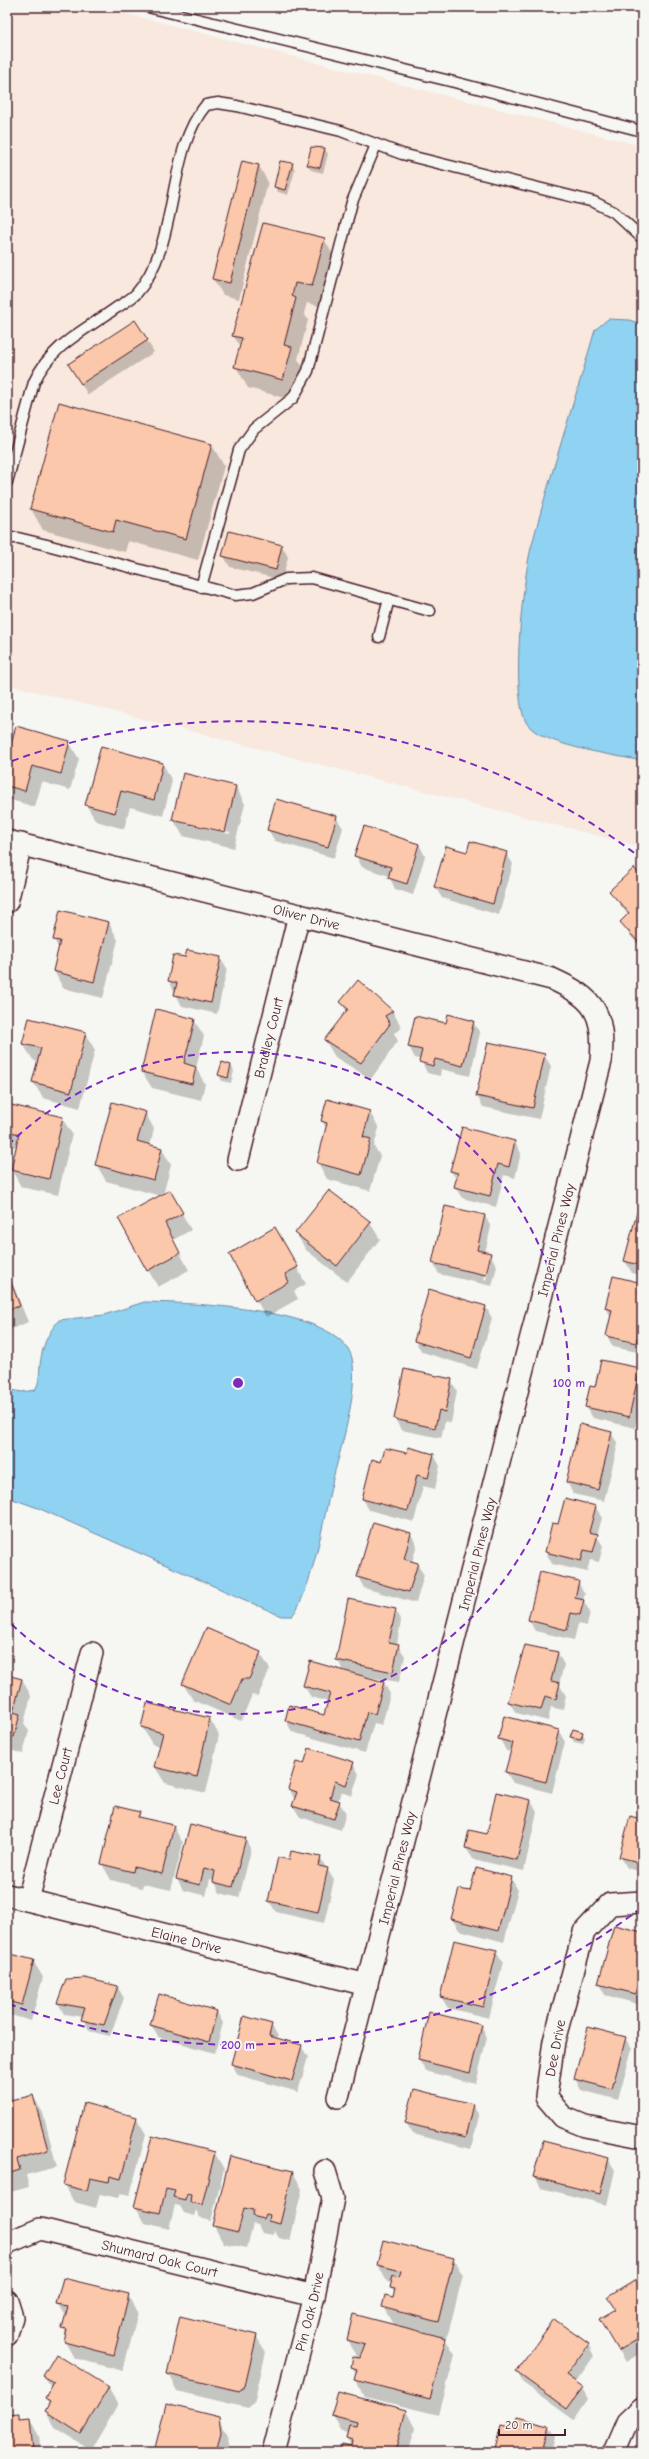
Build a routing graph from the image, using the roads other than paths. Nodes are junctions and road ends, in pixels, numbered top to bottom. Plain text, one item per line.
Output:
1 (148, 7) edge
2 (642, 131) edge
3 (376, 145) junction
4 (642, 238) edge
5 (7, 482) edge
6 (7, 538) edge
7 (201, 587) junction
8 (390, 599) junction
9 (430, 611) dead end
10 (379, 637) dead end
11 (14, 843) edge
12 (7, 902) edge
13 (299, 915) junction
14 (596, 1010) joint
15 (238, 1160) dead end
16 (92, 1653) dead end
17 (7, 1895) edge
18 (28, 1900) junction
19 (642, 1902) edge
20 (367, 1985) junction
21 (338, 2097) dead end
22 (642, 2137) edge
23 (325, 2171) dead end
24 (7, 2243) edge
25 (314, 2296) junction
26 (7, 2301) edge
27 (7, 2335) edge
28 (642, 2408) edge
29 (273, 2452) edge
30 (614, 2452) edge

1 - 2 lane
3 - 4 lane
3 - 5 lane
3 - 7 lane
6 - 7 lane
7 - 8 lane
8 - 9 lane
8 - 10 lane
11 - 12 street
11 - 13 street, Oliver Drive
13 - 14 street, Oliver Drive
13 - 15 street, Bradley Court
14 - 20 street, Imperial Pines Way
16 - 18 street, Lee Court
17 - 18 street, Elaine Drive
18 - 20 street, Elaine Drive
19 - 22 street, Dee Drive
20 - 21 street, Imperial Pines Way
23 - 25 street, Pin Oak Drive
24 - 25 street, Shumard Oak Court
25 - 29 street, Pin Oak Drive
26 - 27 street
28 - 30 street

